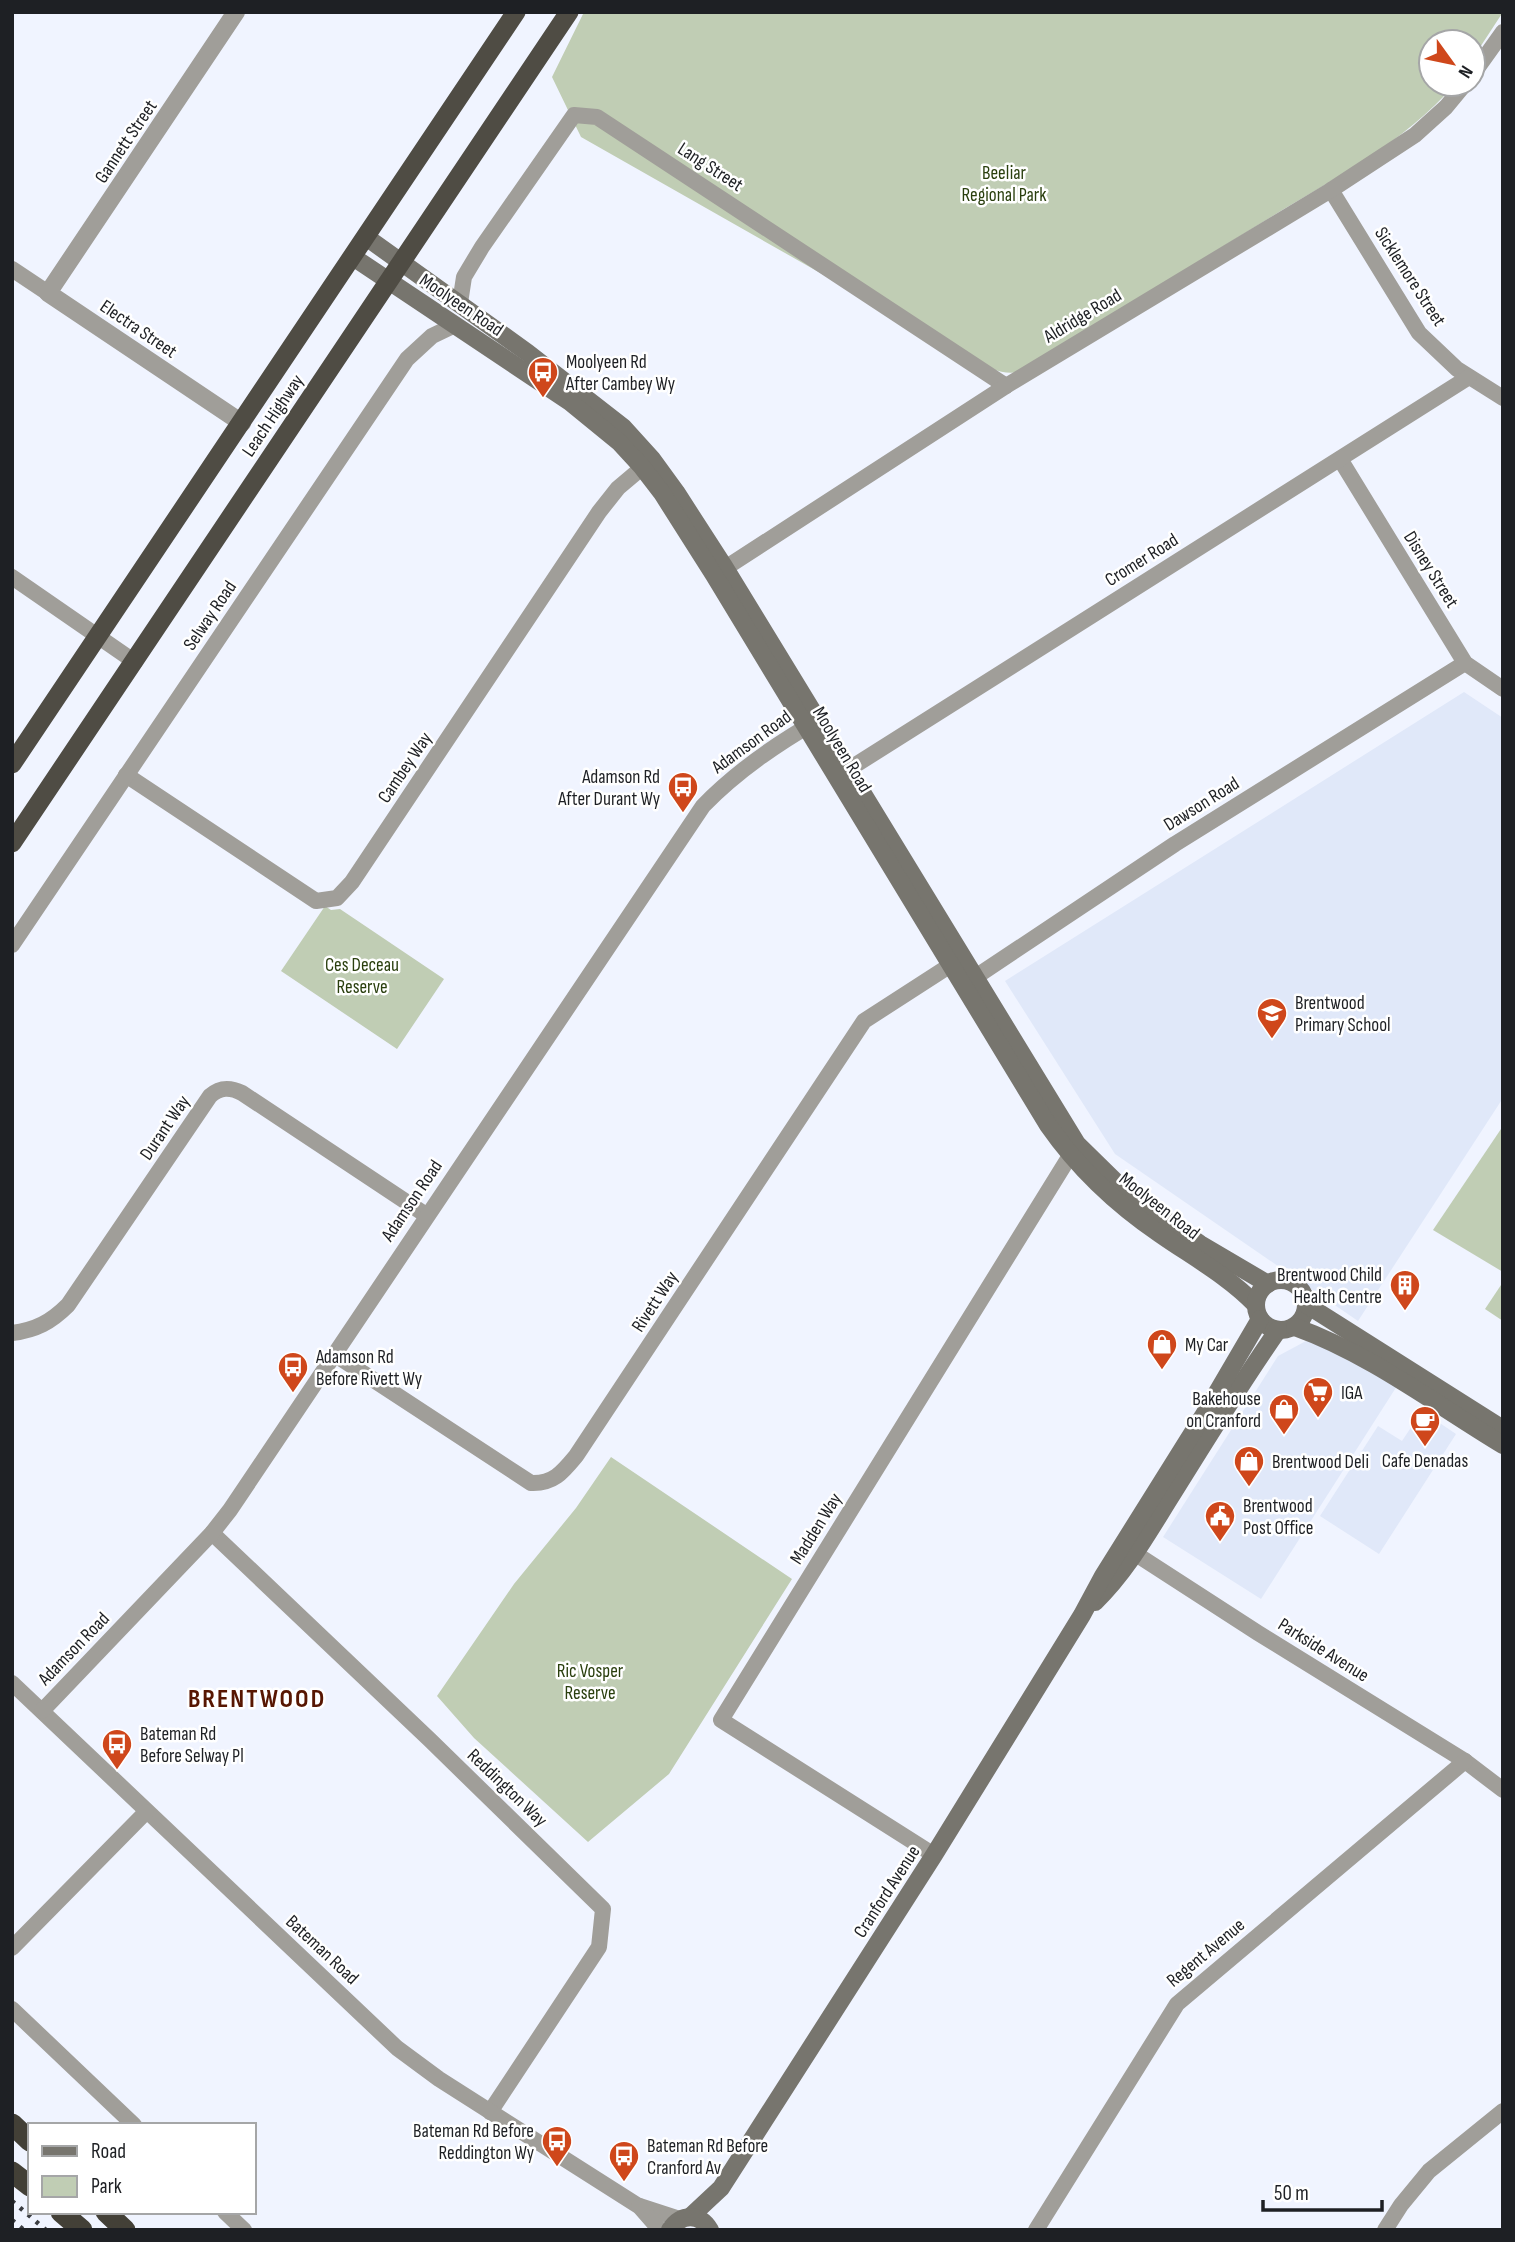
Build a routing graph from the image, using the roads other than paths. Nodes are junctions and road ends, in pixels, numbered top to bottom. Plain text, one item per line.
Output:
1 (236, 12) edge
2 (516, 12) edge
3 (569, 12) edge
4 (1503, 32) edge
5 (1487, 54) edge
6 (1453, 98) edge
7 (1331, 190) junction
8 (366, 237) junction
9 (353, 257) junction
10 (401, 261) junction
11 (12, 270) edge
12 (389, 280) junction
13 (48, 293) junction
14 (460, 303) junction
15 (456, 325) junction
16 (1469, 377) junction
17 (1006, 386) junction
18 (1503, 398) edge
19 (242, 423) junction
20 (1340, 459) junction
21 (647, 463) junction
22 (719, 572) junction
23 (12, 577) edge
24 (99, 635) junction
25 (135, 662) junction
26 (1465, 663) junction
27 (1503, 689) edge
28 (812, 724) junction
29 (12, 764) edge
30 (842, 774) junction
31 (126, 775) junction
32 (12, 844) edge
33 (12, 945) edge
34 (956, 962) junction
35 (968, 981) junction
36 (1074, 1150) junction
37 (426, 1215) junction
38 (1268, 1284) junction
39 (1307, 1305) junction
40 (1258, 1312) junction
41 (1287, 1329) junction
42 (12, 1333) edge
43 (334, 1354) junction
44 (1503, 1429) edge
45 (1503, 1445) edge
46 (212, 1533) junction
47 (1129, 1549) junction
48 (12, 1683) edge
49 (42, 1711) junction
50 (1465, 1761) junction
51 (1503, 1790) edge
52 (146, 1812) junction
53 (934, 1855) junction
54 (12, 1948) edge
55 (12, 2009) edge
56 (1503, 2111) edge
57 (490, 2112) junction
58 (132, 2123) edge
59 (12, 2124) edge
60 (28, 2139) edge
61 (12, 2172) edge
62 (28, 2184) edge
63 (721, 2188) junction
64 (637, 2205) junction
65 (63, 2214) edge
66 (108, 2214) edge
67 (227, 2214) edge
68 (681, 2222) edge
69 (710, 2229) edge
70 (82, 2230) edge
71 (125, 2230) edge
72 (244, 2230) edge
73 (660, 2230) edge
74 (1035, 2230) edge
75 (1385, 2230) edge

1 - 13 street, Gannett Street
2 - 8 highway, Leach Highway
3 - 10 highway, Leach Highway
4 - 5 street
6 - 7 street, Aldridge Road
7 - 16 street, Sicklemore Street
7 - 17 street, Aldridge Road
8 - 9 highway, Leach Highway
8 - 10 main road, Moolyeen Road
9 - 12 main road, Moolyeen Road
9 - 19 highway, Leach Highway
10 - 12 highway, Leach Highway
10 - 14 main road, Moolyeen Road
11 - 13 street, Electra Street
12 - 15 main road, Moolyeen Road
12 - 25 highway, Leach Highway
13 - 19 street, Electra Street
14 - 17 street, Lang Street
14 - 21 main road, Moolyeen Road
15 - 21 main road, Moolyeen Road
15 - 31 street, Selway Road
16 - 18 street, Sicklemore Street
16 - 20 street, Cromer Road
17 - 22 street, Aldridge Road
19 - 24 highway, Leach Highway
20 - 26 street, Disney Street
20 - 30 street, Cromer Road
21 - 22 main road, Moolyeen Road
21 - 31 street, Cambey Way
22 - 28 main road, Moolyeen Road
23 - 24 street
24 - 25 street
24 - 29 highway, Leach Highway
25 - 32 highway, Leach Highway
26 - 27 street, Disney Street
26 - 35 street, Dawson Road
28 - 30 main road, Moolyeen Road
28 - 37 street, Adamson Road
30 - 34 main road, Moolyeen Road
31 - 33 street, Selway Road
34 - 35 main road, Moolyeen Road
34 - 43 street, Rivett Way
35 - 36 main road, Moolyeen Road
36 - 38 main road, Moolyeen Road
36 - 40 main road, Moolyeen Road
36 - 53 street, Madden Way
37 - 42 street, Durant Way
37 - 43 street, Adamson Road
38 - 39 main road, Moolyeen Road
38 - 40 main road
39 - 41 main road
39 - 44 main road, Moolyeen Road
40 - 41 main road, Moolyeen Road
40 - 47 main road, Cranford Avenue
41 - 45 main road, Moolyeen Road
41 - 47 main road, Cranford Avenue
43 - 46 street, Adamson Road
46 - 49 street, Adamson Road
46 - 57 street, Reddington Way
47 - 50 street, Parkside Avenue
47 - 53 main road, Cranford Avenue
48 - 49 street, Bateman Road
49 - 52 street, Bateman Road
50 - 51 street, Parkside Avenue
50 - 74 street, Regent Avenue
52 - 54 street
52 - 57 street, Bateman Road
53 - 63 main road, Cranford Avenue
55 - 58 street
56 - 75 street
57 - 64 street, Bateman Road
59 - 60 highway
61 - 62 highway
63 - 68 main road, Cranford Avenue
63 - 69 main road, Cranford Avenue
64 - 68 street, Bateman Road
64 - 73 street, Bateman Road
65 - 70 highway
66 - 71 highway
67 - 72 street
68 - 69 main road, Cranford Avenue

